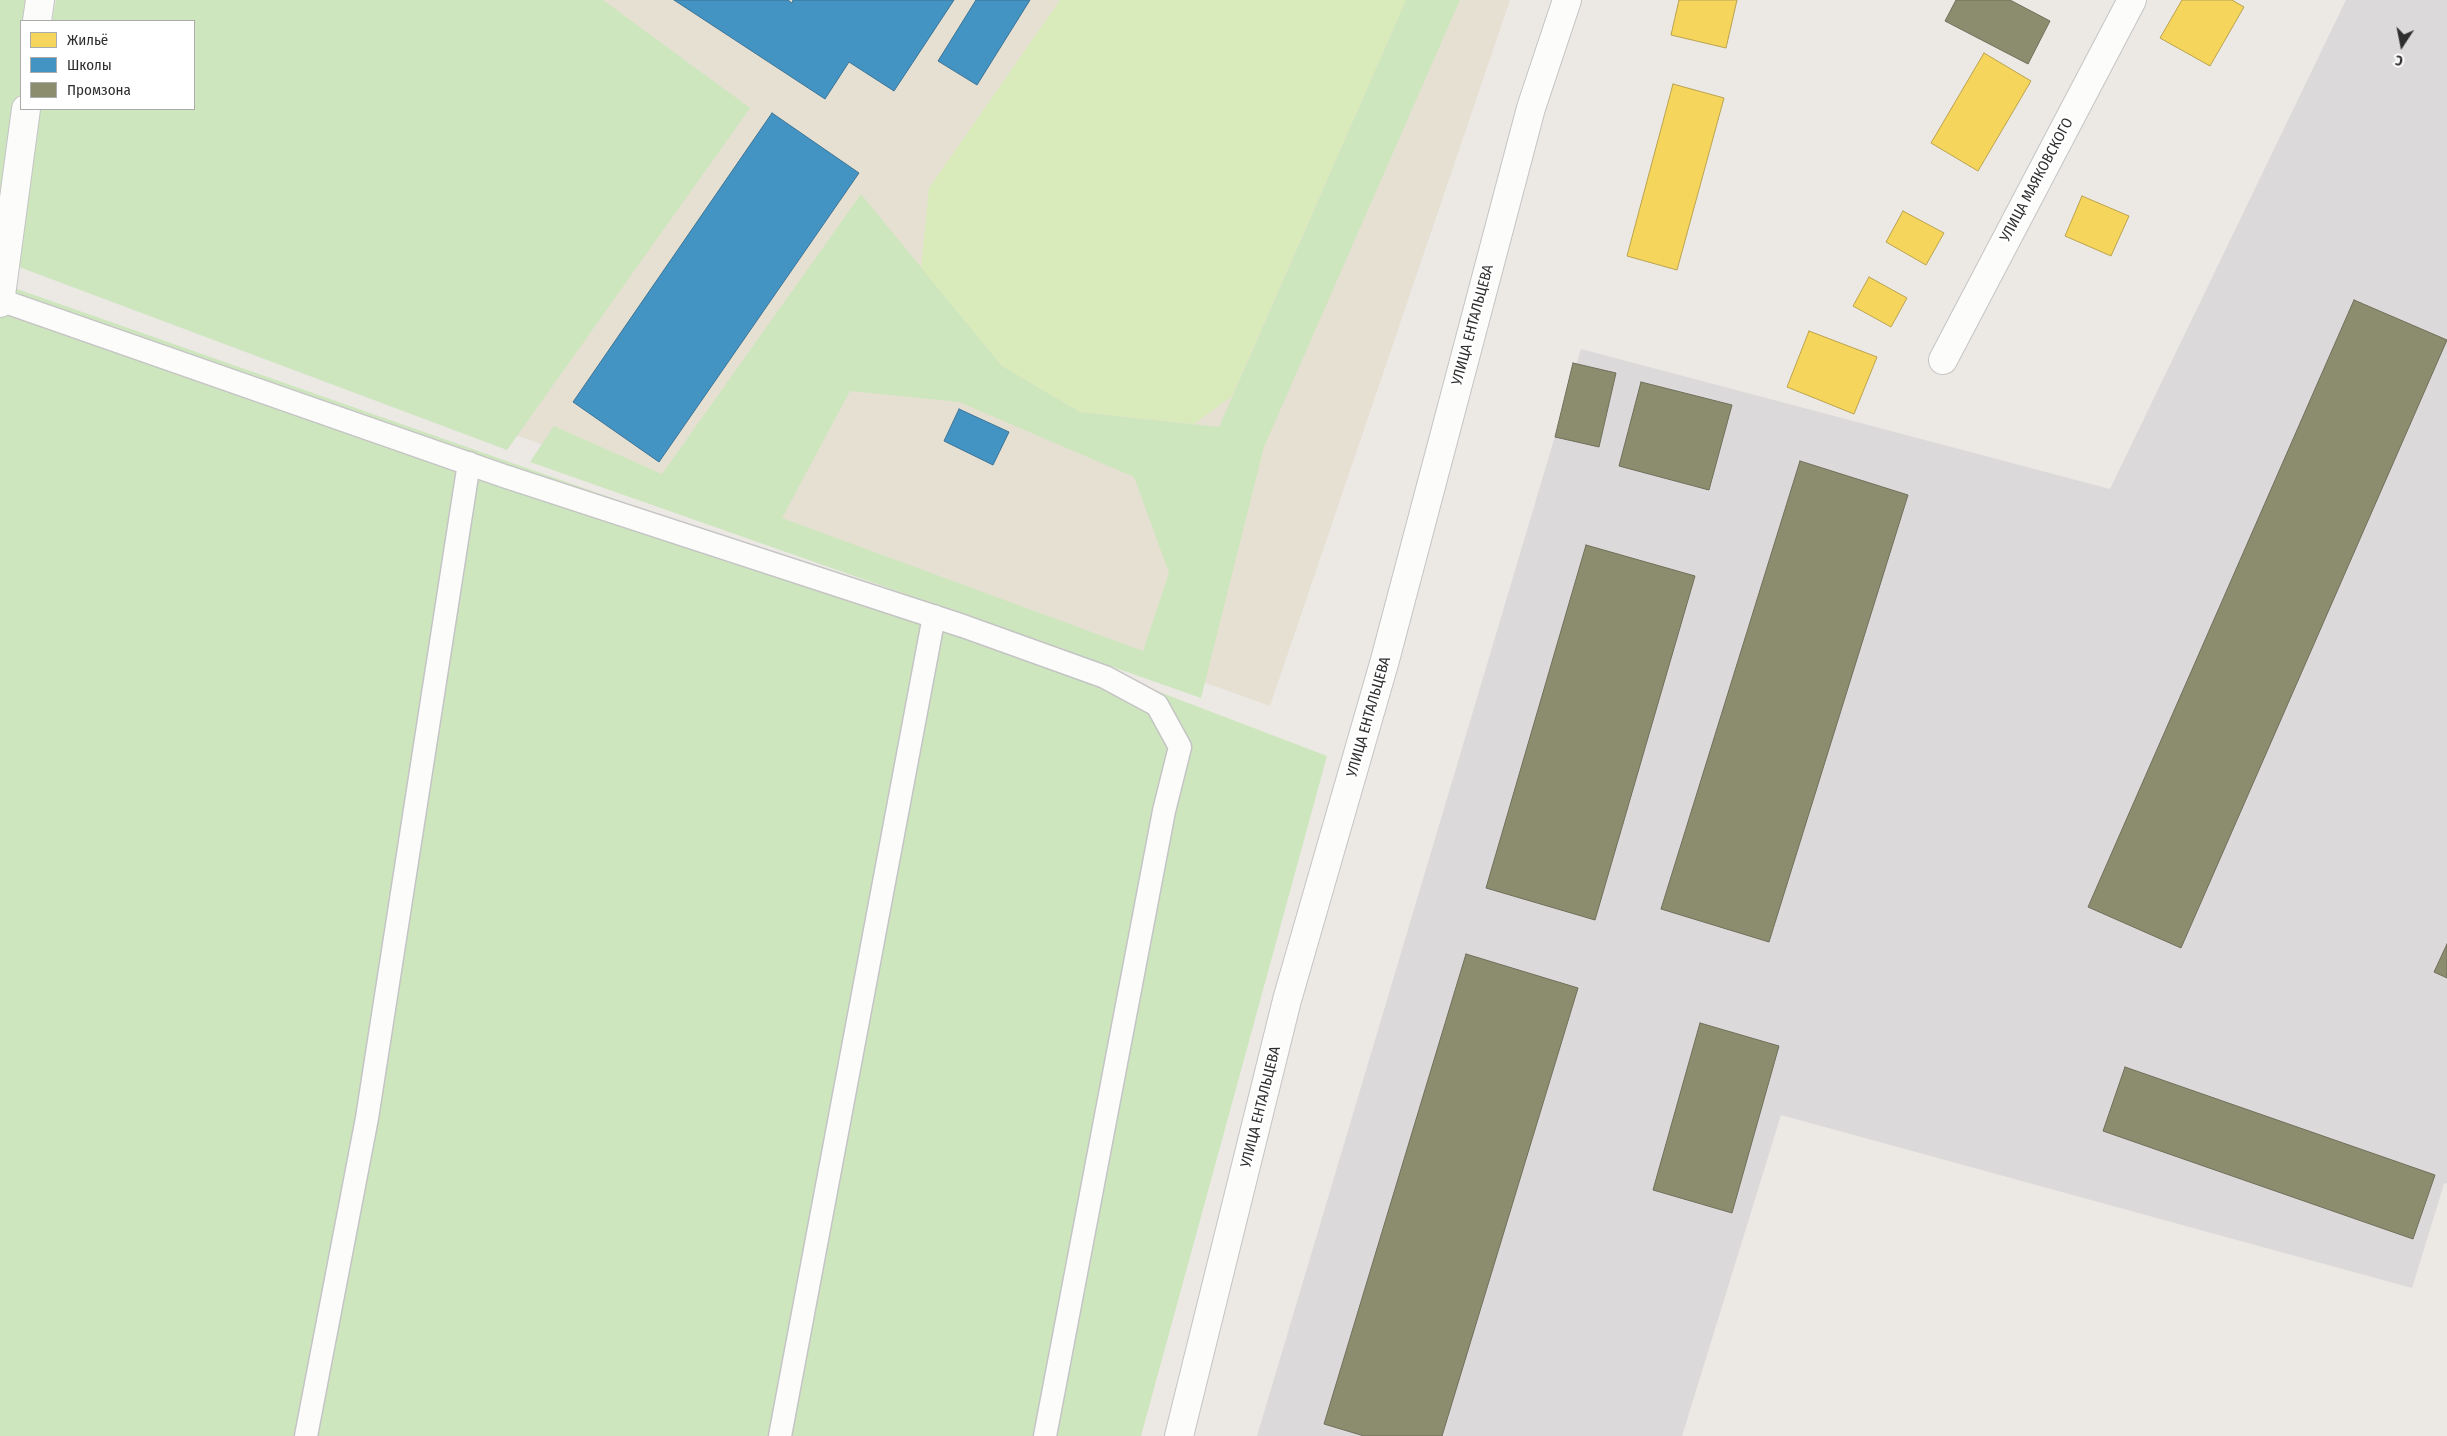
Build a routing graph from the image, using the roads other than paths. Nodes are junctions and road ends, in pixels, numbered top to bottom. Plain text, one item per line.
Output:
1 (40, 0) edge
2 (1567, 0) edge
3 (2132, 0) edge
4 (37, 20) edge
5 (26, 110) edge
6 (0, 302) edge
7 (1943, 360) dead end
8 (469, 463) junction
9 (934, 616) junction
10 (306, 1436) edge
11 (780, 1436) edge
12 (1045, 1436) edge
13 (1179, 1436) edge

1 - 4 street
2 - 13 street, УЛИЦА ЕНТАЛЬЦЕВА
3 - 7 street, УЛИЦА МАЯКОВСКОГО
5 - 6 street
6 - 8 lane
8 - 9 lane
8 - 10 lane
9 - 11 lane
9 - 12 lane

